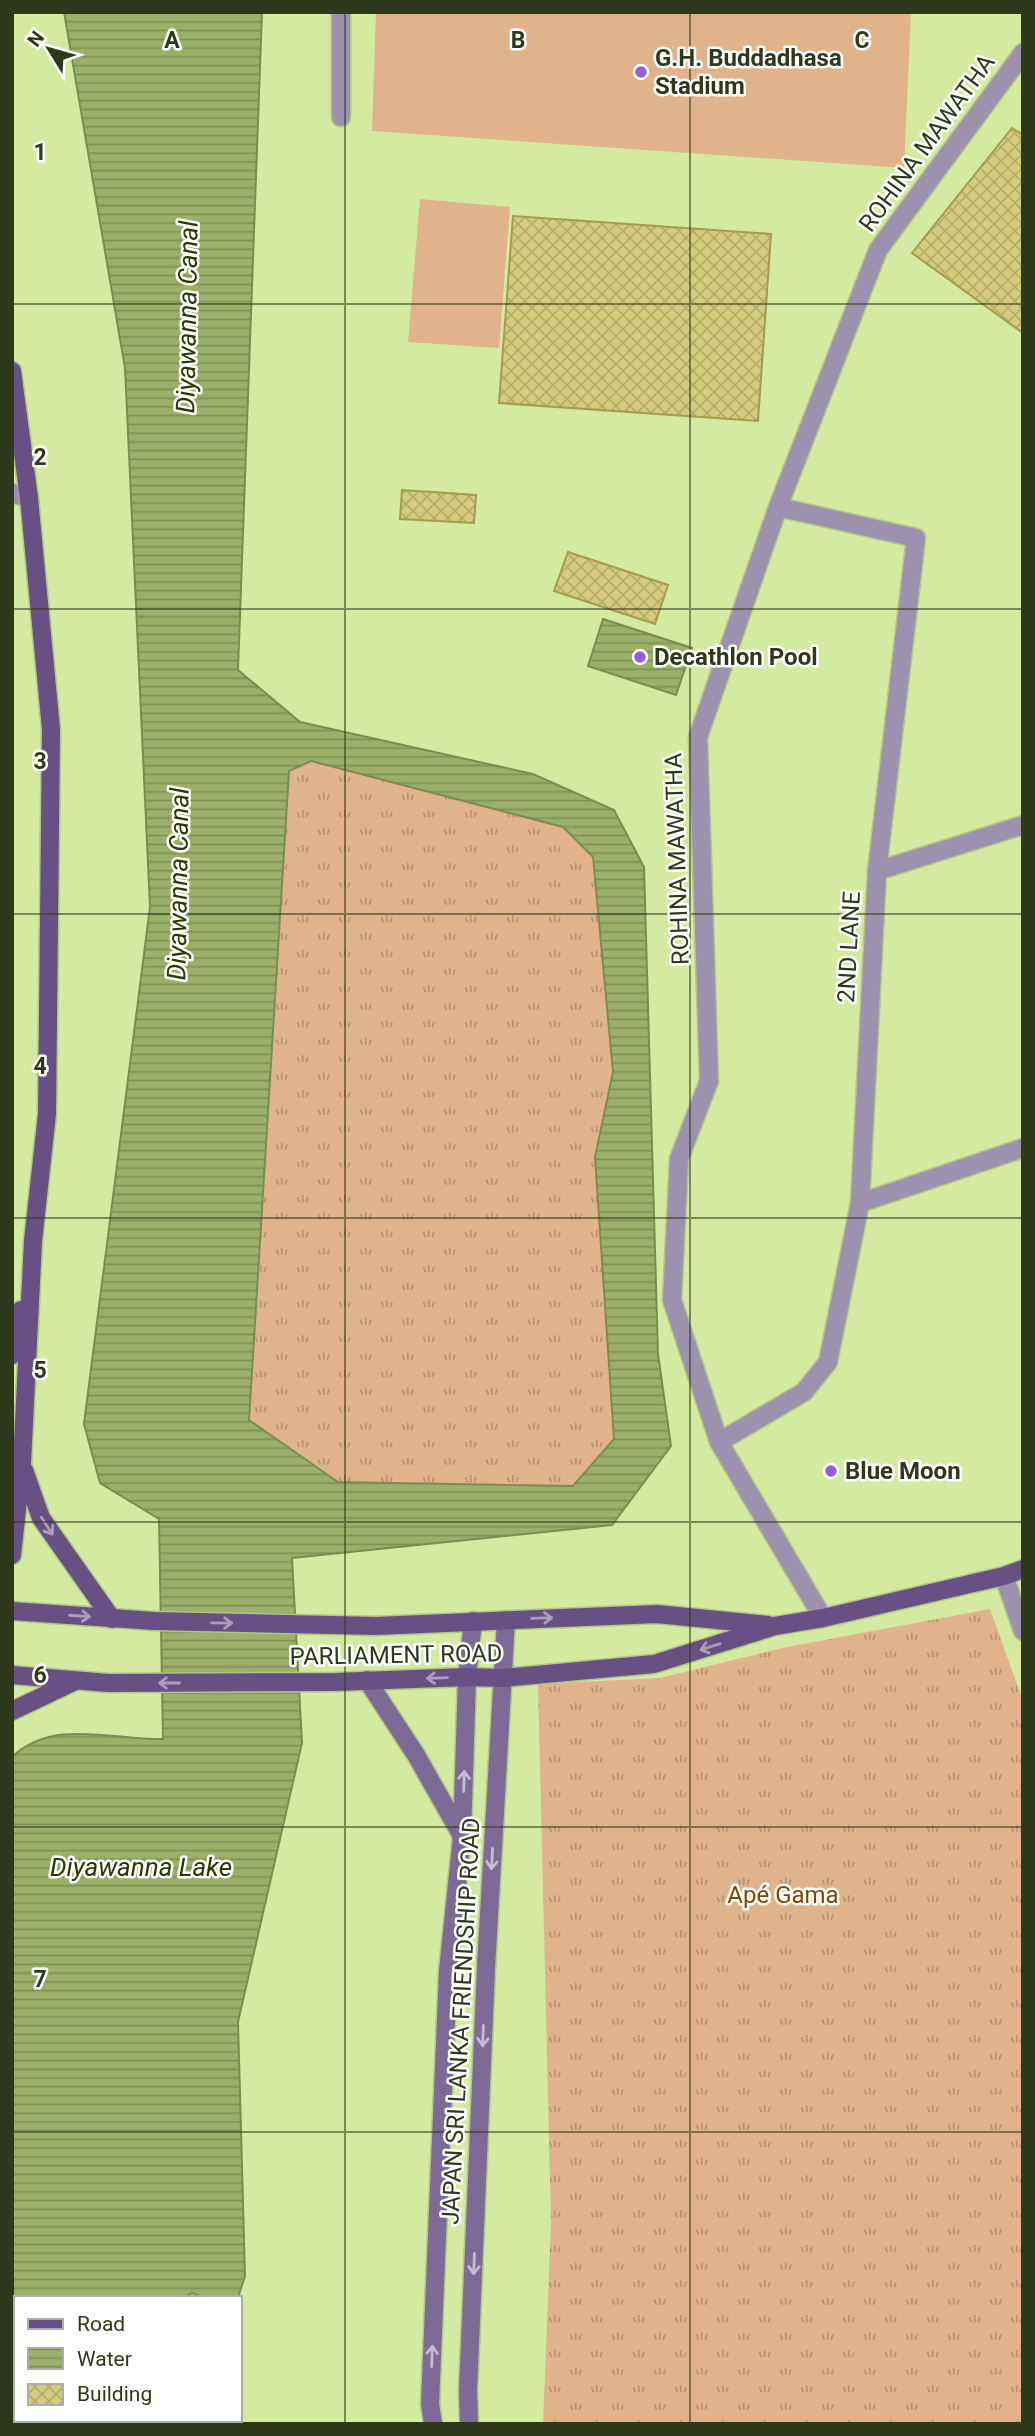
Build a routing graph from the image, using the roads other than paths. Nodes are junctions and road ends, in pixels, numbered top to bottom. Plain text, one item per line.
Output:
1 (341, 12) edge
2 (1023, 53) edge
3 (341, 117) dead end
4 (12, 371) edge
5 (21, 496) edge
6 (778, 507) junction
7 (1023, 825) edge
8 (877, 871) junction
9 (1023, 1148) edge
10 (860, 1203) junction
11 (33, 1241) junction
12 (12, 1355) edge
13 (719, 1442) junction
14 (22, 1463) junction
15 (12, 1555) edge
16 (1023, 1569) edge
17 (1004, 1576) junction
18 (12, 1611) edge
19 (824, 1618) junction
20 (112, 1619) junction
21 (506, 1620) junction
22 (473, 1621) junction
23 (775, 1626) junction
24 (1023, 1631) edge
25 (12, 1675) edge
26 (467, 1676) junction
27 (503, 1678) junction
28 (367, 1680) junction
29 (75, 1681) junction
30 (12, 1711) edge
31 (462, 1836) junction
32 (433, 2424) edge
33 (469, 2424) edge

1 - 3 street
2 - 6 street, ROHINA MAWATHA
4 - 5 main road
5 - 11 main road
6 - 8 street, 2ND LANE
6 - 13 street, ROHINA MAWATHA
7 - 8 street
8 - 10 street, 2ND LANE
9 - 10 street
10 - 13 street, 2ND LANE
11 - 12 main road
11 - 14 main road
13 - 19 street, ROHINA MAWATHA
14 - 15 main road
14 -> 20 main road
16 - 17 main road, PARLIAMENT ROAD
17 - 19 main road, PARLIAMENT ROAD
17 - 24 street
18 -> 20 main road, PARLIAMENT ROAD
19 - 23 main road, PARLIAMENT ROAD
20 -> 22 main road, PARLIAMENT ROAD
21 - 22 main road, PARLIAMENT ROAD
21 -> 23 main road, PARLIAMENT ROAD
21 - 27 main road, JAPAN SRI LANKA FRIENDSHIP ROAD
22 - 26 main road, JAPAN SRI LANKA FRIENDSHIP ROAD
23 -> 27 main road, PARLIAMENT ROAD
25 - 29 main road, PARLIAMENT ROAD
26 - 27 main road, PARLIAMENT ROAD
26 -> 28 main road, PARLIAMENT ROAD
31 -> 26 main road, JAPAN SRI LANKA FRIENDSHIP ROAD
27 -> 33 main road, JAPAN SRI LANKA FRIENDSHIP ROAD
28 -> 29 main road, PARLIAMENT ROAD
28 - 31 main road
29 - 30 main road
32 -> 31 main road, JAPAN SRI LANKA FRIENDSHIP ROAD

